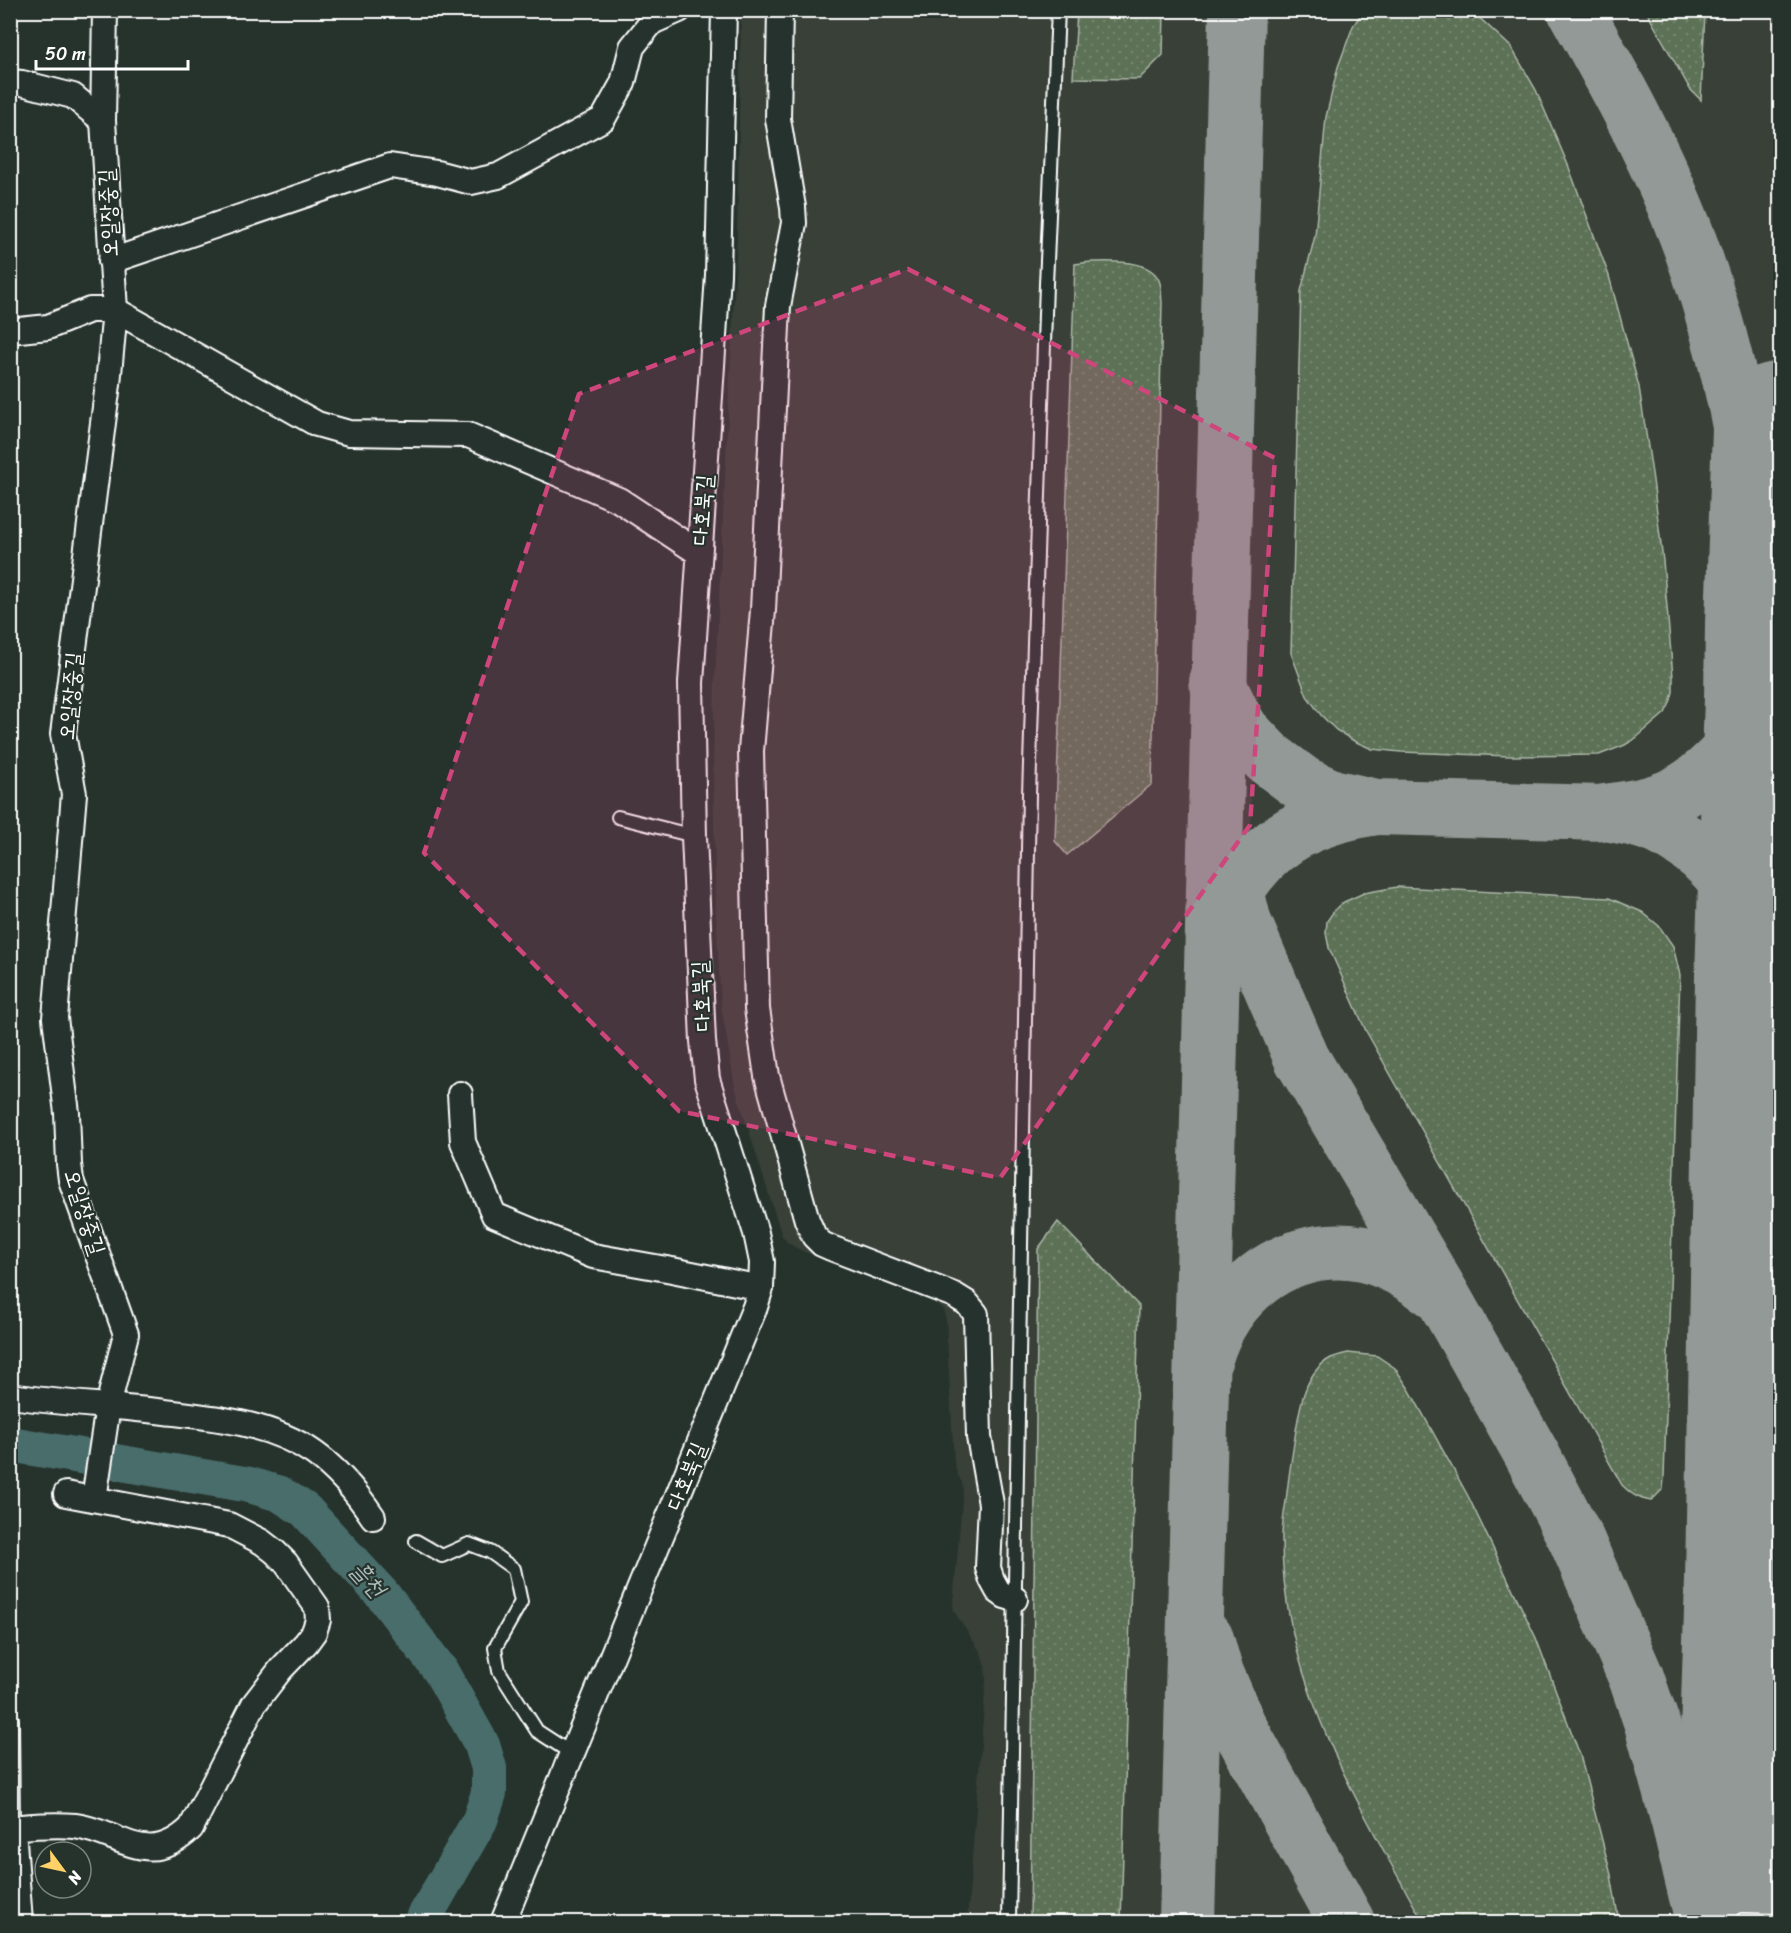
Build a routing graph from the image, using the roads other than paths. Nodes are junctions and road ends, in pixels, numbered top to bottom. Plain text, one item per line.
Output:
1 (105, 10) edge
2 (679, 10) edge
3 (724, 10) edge
4 (780, 10) edge
5 (1059, 10) edge
6 (10, 82) edge
7 (103, 121) junction
8 (111, 261) junction
9 (115, 310) junction
10 (10, 332) edge
11 (699, 553) junction
12 (618, 817) dead end
13 (694, 836) junction
14 (460, 1094) dead end
15 (761, 1288) junction
16 (10, 1396) edge
17 (108, 1406) junction
18 (66, 1494) dead end
19 (94, 1498) junction
20 (373, 1517) dead end
21 (417, 1541) dead end
22 (1015, 1599) junction
23 (10, 1719) edge
24 (572, 1753) junction
25 (12, 1828) edge
26 (1742, 1920) dead end
27 (1780, 1921) edge
28 (20, 1923) edge
29 (503, 1923) edge
30 (1009, 1923) edge

1 - 7 street, 오일장중길
2 - 8 street
3 - 11 street, 다호북길
4 - 22 street
5 - 22 lane
6 - 7 street
7 - 8 street, 오일장중길
8 - 9 street, 오일장중길
9 - 10 street
9 - 11 street
9 - 17 street, 오일장중길
11 - 13 street, 다호북길
12 - 13 lane
13 - 15 street, 다호북길
14 - 15 street
15 - 24 street, 다호북길
16 - 17 street
17 - 19 street, 오일장중길
17 - 20 street
18 - 19 street
19 - 25 street
21 - 24 lane
22 - 30 lane
23 - 25 lane
24 - 29 street, 다호북길
25 - 28 street
26 - 27 lane

